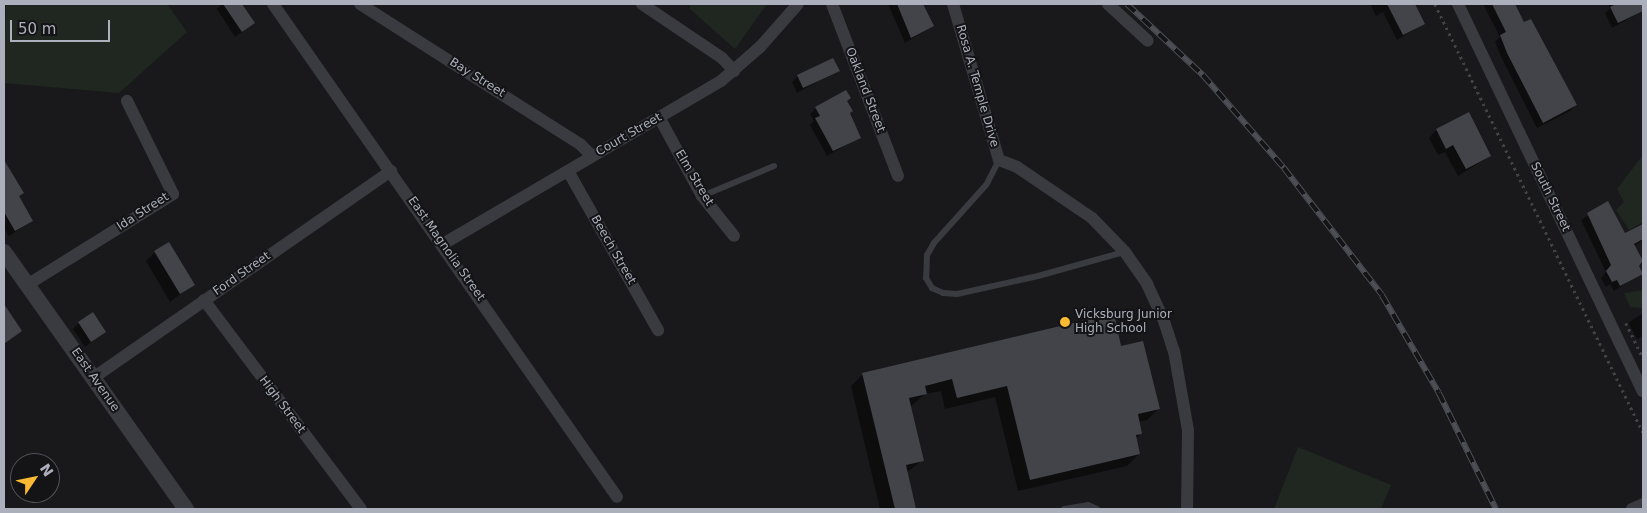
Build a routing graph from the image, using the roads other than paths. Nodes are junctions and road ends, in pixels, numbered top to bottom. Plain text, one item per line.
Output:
1 (273, 4) edge
2 (360, 4) edge
3 (642, 4) edge
4 (798, 4) edge
5 (832, 4) edge
6 (953, 4) edge
7 (1108, 4) edge
8 (1458, 4) edge
9 (1148, 41) dead end
10 (734, 71) junction
11 (127, 101) dead end
12 (659, 117) junction
13 (592, 156) junction
14 (999, 160) junction
15 (774, 166) dead end
16 (390, 170) junction
17 (568, 171) junction
18 (898, 176) dead end
19 (702, 196) junction
20 (734, 236) dead end
21 (443, 244) junction
22 (4, 252) edge
23 (1125, 252) junction
24 (27, 285) junction
25 (204, 300) junction
26 (658, 330) dead end
27 (93, 378) junction
28 (1643, 391) edge
29 (617, 497) dead end
30 (1643, 504) edge
31 (186, 509) edge
32 (361, 509) edge
33 (1064, 509) edge
34 (1097, 509) edge
35 (1187, 509) edge
36 (1632, 509) edge

1 - 16 street, East Magnolia Street
2 - 13 street, Bay Street
3 - 10 street
4 - 10 street, Court Street
5 - 18 street, Oakland Street
6 - 14 street, Rosa A. Temple Drive
7 - 9 street
8 - 28 street, South Street
10 - 12 street, Court Street
11 - 24 street, Ida Street
12 - 13 street, Court Street
12 - 19 street, Elm Street
13 - 17 street, Court Street
14 - 23 street, Rosa A. Temple Drive
14 - 23 lane
15 - 19 lane
16 - 21 street, East Magnolia Street
16 - 25 street, Ford Street
17 - 21 street, Court Street
17 - 26 street, Beech Street
19 - 20 street, Elm Street
21 - 29 street, East Magnolia Street
22 - 24 street, East Avenue
23 - 35 street, Rosa A. Temple Drive
24 - 27 street, East Avenue
25 - 27 street, Ford Street
25 - 32 street, High Street
27 - 31 street, East Avenue
30 - 36 street
33 - 34 lane

